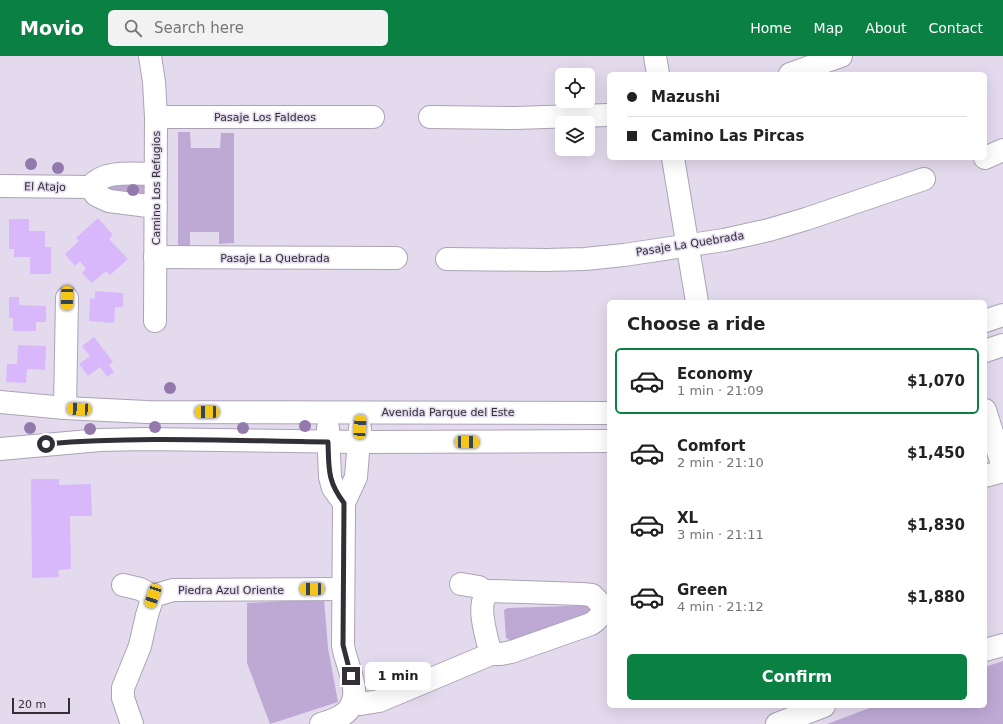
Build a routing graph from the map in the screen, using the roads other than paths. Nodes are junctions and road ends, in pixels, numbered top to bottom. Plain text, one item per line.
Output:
1 (150, 56) edge
2 (655, 56) edge
3 (841, 56) edge
4 (658, 72) edge
5 (796, 72) edge
6 (607, 115) edge
7 (156, 117) junction
8 (373, 117) dead end
9 (430, 117) dead end
10 (1003, 150) edge
11 (987, 157) edge
12 (673, 160) edge
13 (156, 174) junction
14 (924, 179) dead end
15 (0, 186) edge
16 (90, 187) junction
17 (156, 207) junction
18 (688, 246) junction
19 (155, 257) junction
20 (396, 258) dead end
21 (447, 259) dead end
22 (67, 298) dead end
23 (697, 300) edge
24 (1003, 315) edge
25 (987, 320) edge
26 (155, 321) dead end
27 (1003, 344) edge
28 (987, 350) edge
29 (0, 402) edge
30 (65, 408) junction
31 (328, 412) junction
32 (360, 412) junction
33 (607, 413) edge
34 (987, 416) edge
35 (607, 441) edge
36 (328, 442) junction
37 (359, 442) junction
38 (0, 448) edge
39 (1003, 467) edge
40 (1003, 471) edge
41 (987, 475) edge
42 (344, 503) junction
43 (461, 584) dead end
44 (123, 585) dead end
45 (343, 589) junction
46 (487, 593) junction
47 (153, 596) junction
48 (605, 604) edge
49 (1003, 645) edge
50 (987, 649) edge
51 (491, 654) junction
52 (352, 704) junction
53 (819, 708) edge
54 (132, 724) edge
55 (321, 724) edge
56 (777, 724) edge

1 - 7 street, Camino Los Refugios
2 - 4 street
3 - 5 street
6 - 9 street
7 - 8 street, Pasaje Los Faldeos
7 - 13 street, Camino Los Refugios
10 - 11 street
12 - 18 street
13 - 16 street
13 - 17 street, Camino Los Refugios
14 - 18 street, Pasaje La Quebrada
15 - 16 street, El Atajo
16 - 17 street
17 - 19 street, Camino Los Refugios
18 - 21 street, Pasaje La Quebrada
18 - 23 street
19 - 20 street, Pasaje La Quebrada
19 - 26 street, Camino Los Refugios
22 - 30 street
24 - 25 street
27 - 28 street
29 - 30 street, Avenida Parque del Este
30 - 31 street, Avenida Parque del Este
31 - 32 street, Avenida Parque del Este
31 - 36 street
32 - 33 street, Avenida Parque del Este
32 - 37 street
34 - 39 street
35 - 37 street
36 - 37 street
36 - 38 street
36 - 42 street
37 - 42 street
40 - 41 street
42 - 45 street
43 - 46 street
44 - 47 street
45 - 47 street, Piedra Azul Oriente
45 - 52 street
46 - 48 street
46 - 51 street
47 - 54 street
48 - 51 street
49 - 50 street
51 - 52 street
52 - 55 street
53 - 56 street

